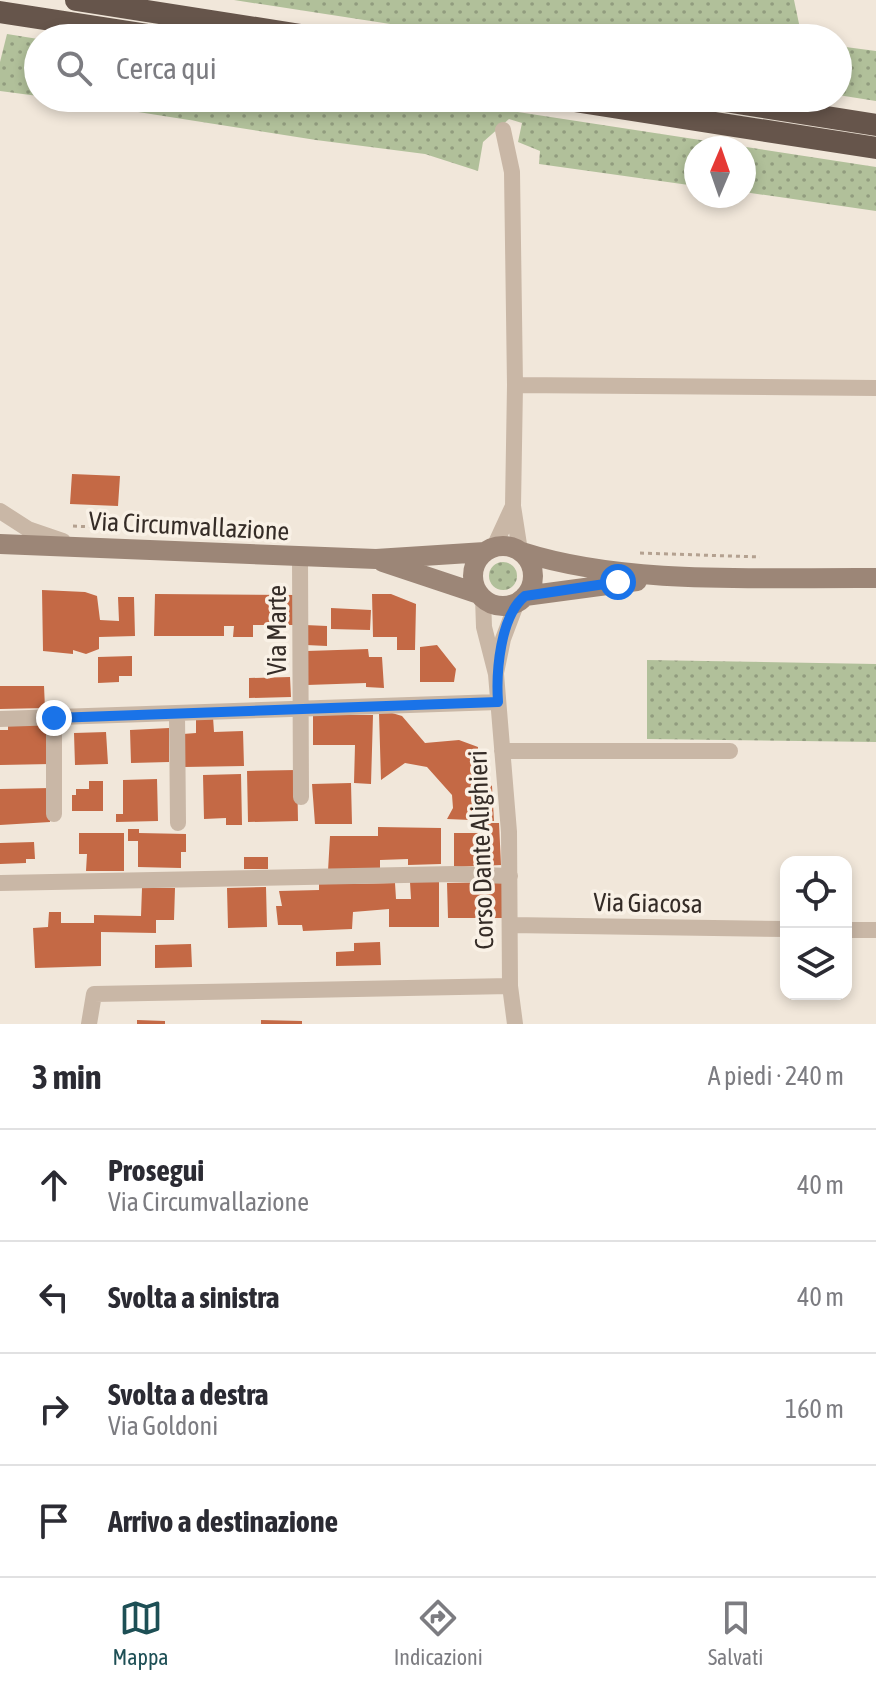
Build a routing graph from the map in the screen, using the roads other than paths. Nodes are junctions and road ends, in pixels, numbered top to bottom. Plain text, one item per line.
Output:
1 (76, 0) edge
2 (0, 12) edge
3 (78, 24) edge
4 (230, 24) edge
5 (645, 112) edge
6 (794, 112) edge
7 (876, 125) edge
8 (503, 130) dead end
9 (876, 148) edge
10 (515, 385) junction
11 (876, 388) edge
12 (513, 506) junction
13 (0, 511) edge
14 (0, 544) edge
15 (80, 546) junction
16 (489, 549) junction
17 (521, 552) junction
18 (300, 558) junction
19 (376, 559) junction
20 (677, 577) junction
21 (876, 578) edge
22 (481, 596) junction
23 (521, 599) junction
24 (496, 674) junction
25 (498, 702) junction
26 (301, 708) junction
27 (177, 713) junction
28 (54, 718) junction
29 (0, 719) edge
30 (502, 751) junction
31 (730, 751) dead end
32 (301, 797) dead end
33 (54, 814) dead end
34 (178, 823) dead end
35 (510, 876) junction
36 (0, 883) edge
37 (510, 925) junction
38 (780, 929) edge
39 (852, 930) edge
40 (876, 930) edge
41 (510, 986) junction
42 (89, 1024) edge
43 (515, 1024) edge

1 - 4 highway
2 - 3 highway
5 - 9 highway
6 - 7 highway
8 - 10 street
10 - 11 street
10 - 12 street
12 - 16 street
12 - 17 street
13 - 15 street
14 - 15 main road, Via Circumvallazione
15 - 18 main road, Via Circumvallazione
16 - 17 main road
16 - 19 main road, Via Circumvallazione
16 - 22 main road
17 - 20 main road
17 - 23 main road
18 - 19 main road, Via Circumvallazione
18 - 26 street, Via Marte
19 - 22 main road, Via Circumvallazione
20 - 21 main road
20 - 23 main road
22 - 23 main road
22 - 24 street
23 - 24 street
24 - 25 street, Corso Dante Alighieri
25 - 26 street
25 - 30 street, Corso Dante Alighieri
26 - 27 street
26 - 32 street, Via Marte
27 - 28 street
27 - 34 street
28 - 29 street
28 - 33 street
30 - 31 street
30 - 35 street, Corso Dante Alighieri
35 - 36 street
35 - 37 street, Corso Dante Alighieri
37 - 38 street, Via Giacosa
37 - 41 street, Corso Dante Alighieri
39 - 40 street
41 - 42 street
41 - 43 street, Corso Dante Alighieri

